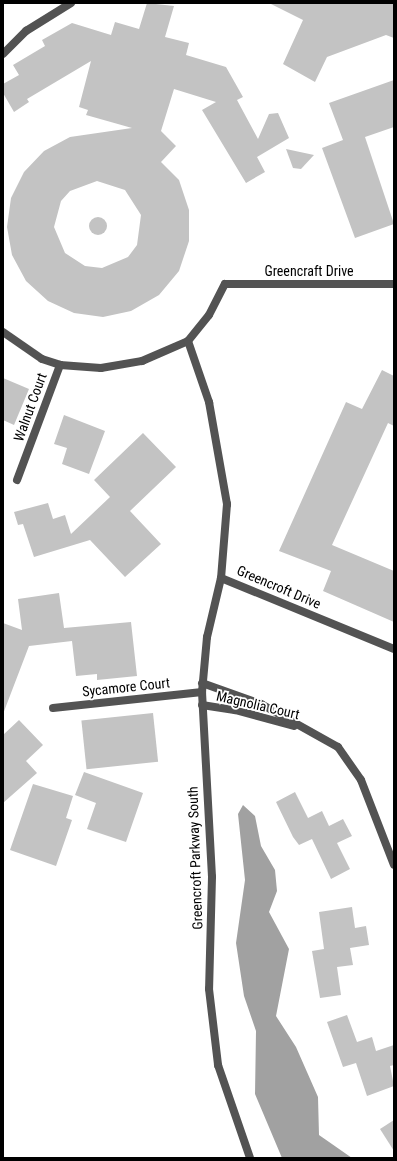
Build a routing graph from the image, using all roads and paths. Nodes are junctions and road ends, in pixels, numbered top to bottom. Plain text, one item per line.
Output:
1 (71, 3) edge
2 (4, 51) edge
3 (394, 284) edge
4 (3, 332) edge
5 (188, 341) junction
6 (60, 365) junction
7 (17, 480) dead end
8 (221, 578) junction
9 (394, 649) edge
10 (202, 683) junction
11 (202, 692) junction
12 (202, 705) junction
13 (53, 708) dead end
14 (308, 730) junction
15 (394, 865) edge
16 (250, 1158) edge

1 - 2 street
3 - 5 street, Greencraft Drive
4 - 6 street
5 - 6 street
5 - 8 street, Greencroft Drive
6 - 7 street, Walnut Court
8 - 9 street, Greencroft Drive
8 - 10 street, Greencroft Parkway South
10 - 11 street, Greencroft Parkway South
10 - 14 street, Magnolia Court
11 - 12 street, Greencroft Parkway South
11 - 13 street, Sycamore Court
12 - 14 street, Magnolia Court
12 - 16 street, Greencroft Parkway South
14 - 15 street, Magnolia Court

